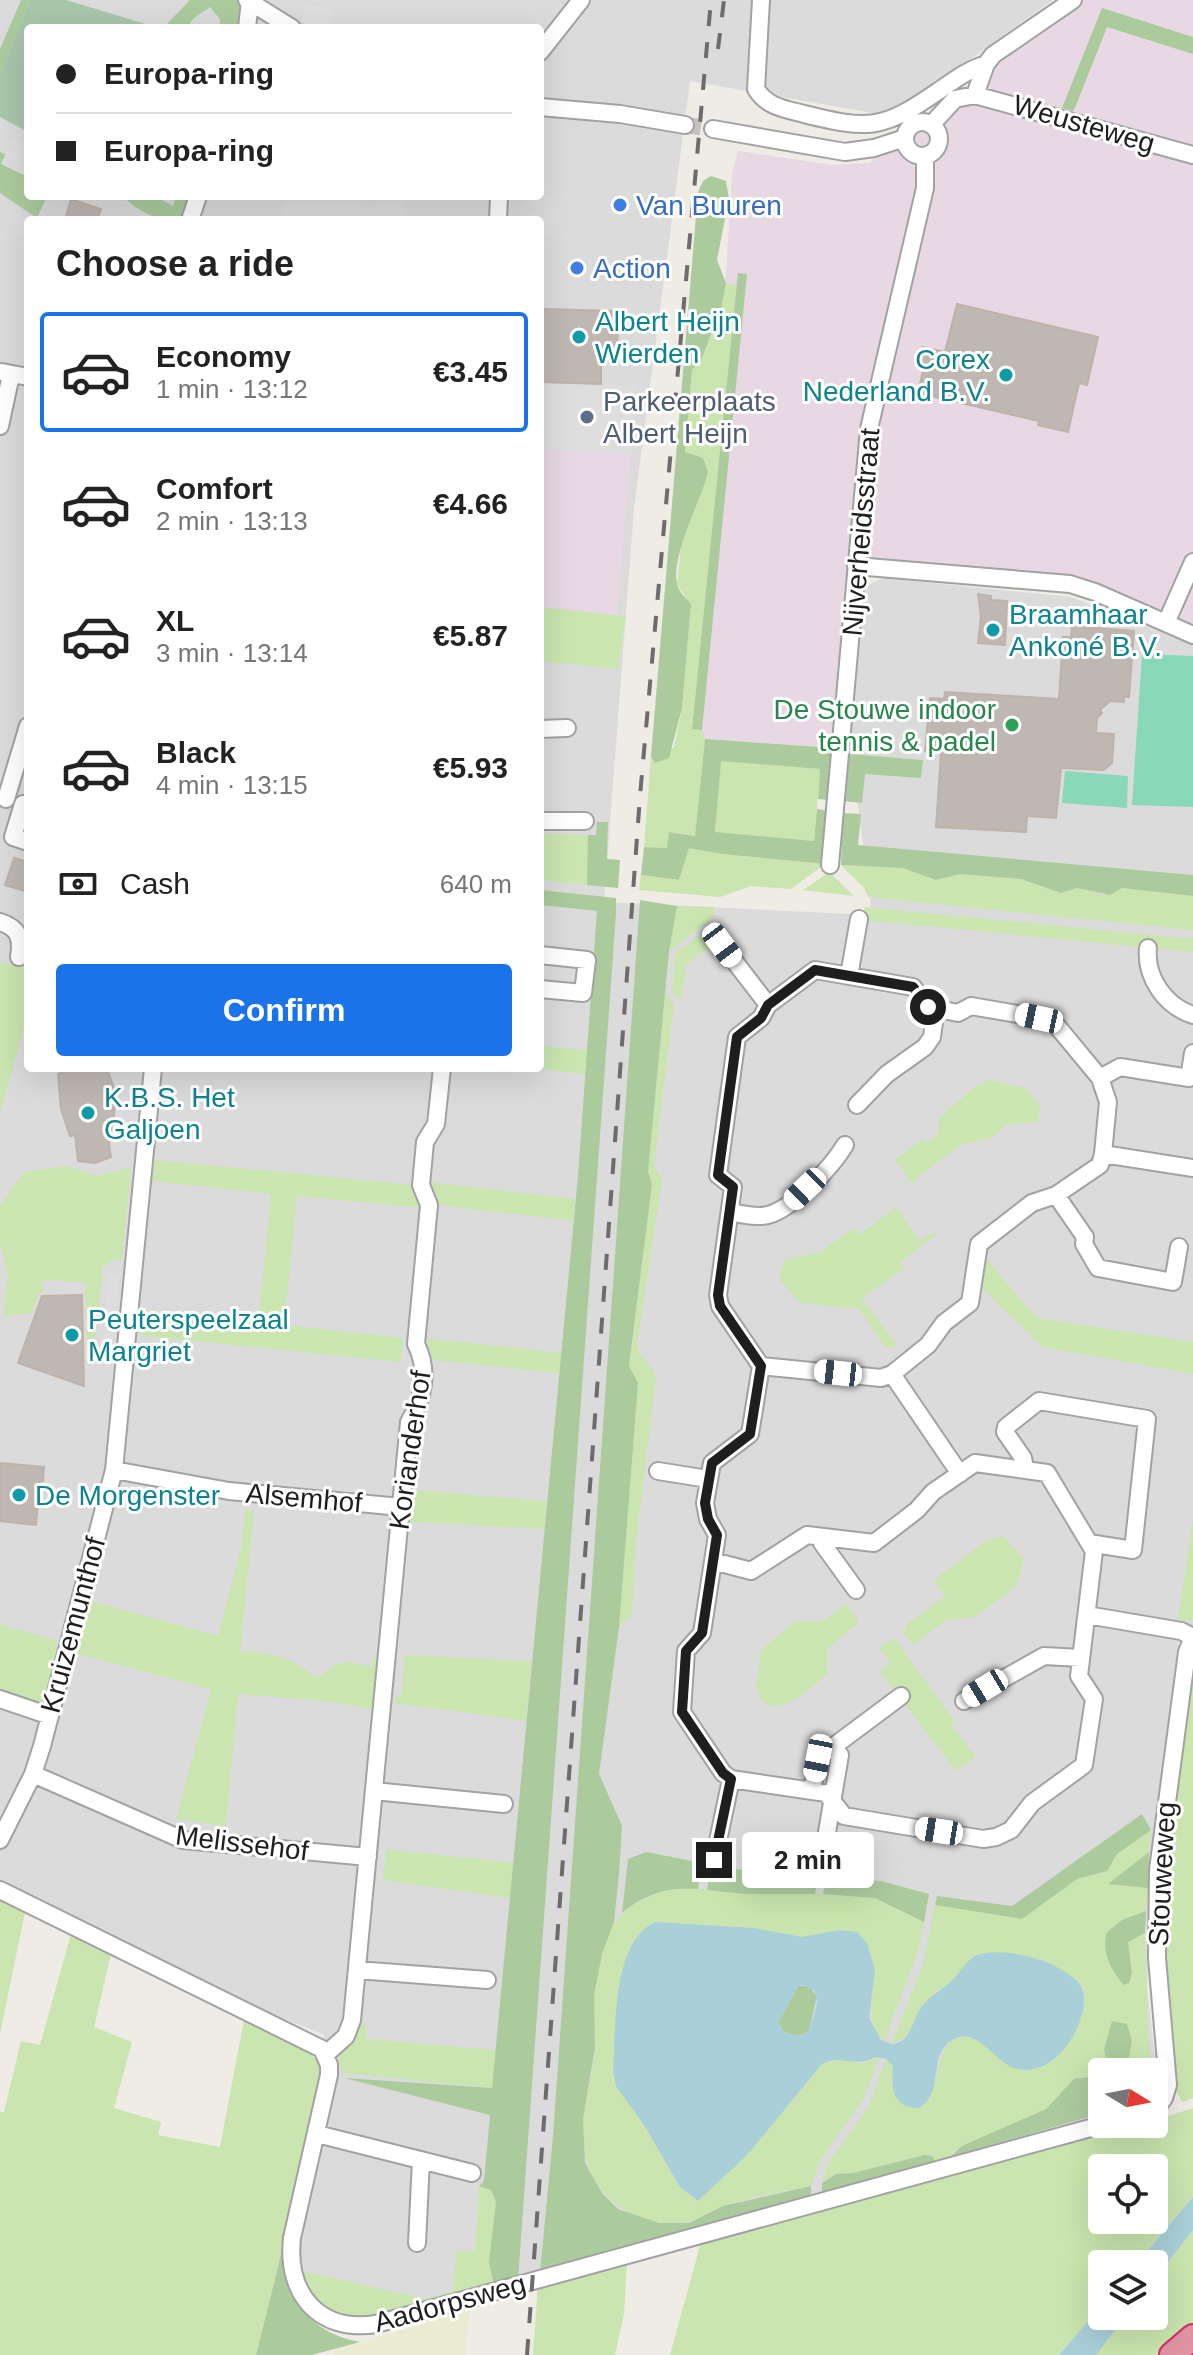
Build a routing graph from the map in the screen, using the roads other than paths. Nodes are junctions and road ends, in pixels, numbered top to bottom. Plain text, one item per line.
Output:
1 (581, 0) edge
2 (761, 0) edge
3 (1073, 0) edge
4 (249, 1) edge
5 (247, 24) edge
6 (286, 24) edge
7 (544, 47) edge
8 (986, 64) junction
9 (975, 95) junction
10 (544, 107) edge
11 (685, 125) tunnel mouth
12 (931, 125) junction
13 (713, 129) tunnel mouth
14 (905, 138) junction
15 (1193, 155) edge
16 (925, 156) junction
17 (13, 375) edge
18 (0, 426) edge
19 (1193, 562) edge
20 (856, 566) junction
21 (1166, 623) junction
22 (1193, 635) edge
23 (567, 728) dead end
24 (544, 729) edge
25 (24, 738) edge
26 (3, 798) edge
27 (24, 803) edge
28 (24, 809) edge
29 (544, 821) edge
30 (585, 821) dead end
31 (24, 841) edge
32 (830, 865) dead end
33 (859, 919) dead end
34 (0, 922) edge
35 (722, 945) dead end
36 (1148, 948) dead end
37 (0, 955) edge
38 (544, 955) edge
39 (24, 958) edge
40 (849, 976) junction
41 (544, 989) edge
42 (768, 1005) junction
43 (936, 1008) junction
44 (1193, 1015) edge
45 (1193, 1053) edge
46 (153, 1072) edge
47 (442, 1072) edge
48 (1100, 1078) junction
49 (857, 1105) dead end
50 (845, 1145) dead end
51 (1103, 1154) junction
52 (1193, 1168) edge
53 (1056, 1195) junction
54 (730, 1212) junction
55 (1179, 1247) dead end
56 (761, 1366) junction
57 (892, 1374) junction
58 (1025, 1468) junction
59 (114, 1470) junction
60 (658, 1471) dead end
61 (960, 1474) junction
62 (708, 1479) junction
63 (401, 1507) junction
64 (822, 1537) junction
65 (1089, 1543) junction
66 (713, 1561) junction
67 (856, 1590) dead end
68 (1087, 1615) junction
69 (1193, 1637) edge
70 (1081, 1658) junction
71 (901, 1696) dead end
72 (0, 1699) edge
73 (964, 1701) dead end
74 (50, 1716) junction
75 (840, 1755) dead end
76 (33, 1774) junction
77 (731, 1779) junction
78 (812, 1790) junction
79 (374, 1791) junction
80 (831, 1802) junction
81 (504, 1804) dead end
82 (0, 1840) edge
83 (368, 1857) junction
84 (714, 1860) dead end
85 (820, 1874) dead end
86 (0, 1890) edge
87 (357, 1970) junction
88 (487, 1980) dead end
89 (325, 2055) junction
90 (1166, 2058) edge
91 (1088, 2129) edge
92 (317, 2134) junction
93 (421, 2160) junction
94 (472, 2173) dead end
95 (417, 2243) dead end
96 (1193, 2337) edge
97 (1172, 2355) edge

1 - 7 street
2 - 8 street
3 - 8 street
4 - 5 street
4 - 6 street
8 - 9 street
9 - 12 street
9 - 15 street, Weusteweg
10 - 11 street
12 - 14 street
12 - 16 street
13 - 14 street
14 - 16 street
16 - 20 street, Nijverheidsstraat
17 - 18 street
19 - 21 street
20 - 21 street
20 - 32 street, Nijverheidsstraat
21 - 22 street
23 - 24 street
25 - 26 street
26 - 27 street
28 - 31 street
29 - 30 street
33 - 40 street
34 - 39 street
35 - 42 street
36 - 44 street
37 - 39 street
38 - 41 street
40 - 42 street
40 - 43 street
42 - 54 street
43 - 48 street
43 - 49 street
45 - 48 street
46 - 59 street, Kruizemunthof
47 - 63 street, Korianderhof
48 - 51 street
50 - 54 street
51 - 52 street
51 - 53 street
53 - 55 street
53 - 57 street
54 - 56 street
56 - 57 street
56 - 62 street
57 - 61 street
58 - 61 street
58 - 65 street
58 - 65 street
59 - 63 street, Alsemhof
59 - 74 street, Kruizemunthof
60 - 62 street
61 - 64 street
62 - 66 street
63 - 79 street, Korianderhof
64 - 66 street
64 - 67 street
65 - 68 street
66 - 77 street
68 - 69 street
68 - 70 street
69 - 90 street, Stouweweg
70 - 73 street
70 - 80 street
71 - 78 street
72 - 74 street
74 - 76 street, Kruizemunthof
75 - 80 street
76 - 82 street, Kruizemunthof
76 - 83 street, Melissehof
77 - 78 street
77 - 84 street
78 - 80 street
79 - 81 street
79 - 83 street, Korianderhof
80 - 85 street
83 - 87 street, Korianderhof
86 - 89 street
87 - 88 street
87 - 89 street, Korianderhof
89 - 92 street, Aadorpsweg
91 - 92 street, Aadorpsweg
92 - 93 street
93 - 94 street
93 - 95 street
96 - 97 highway

